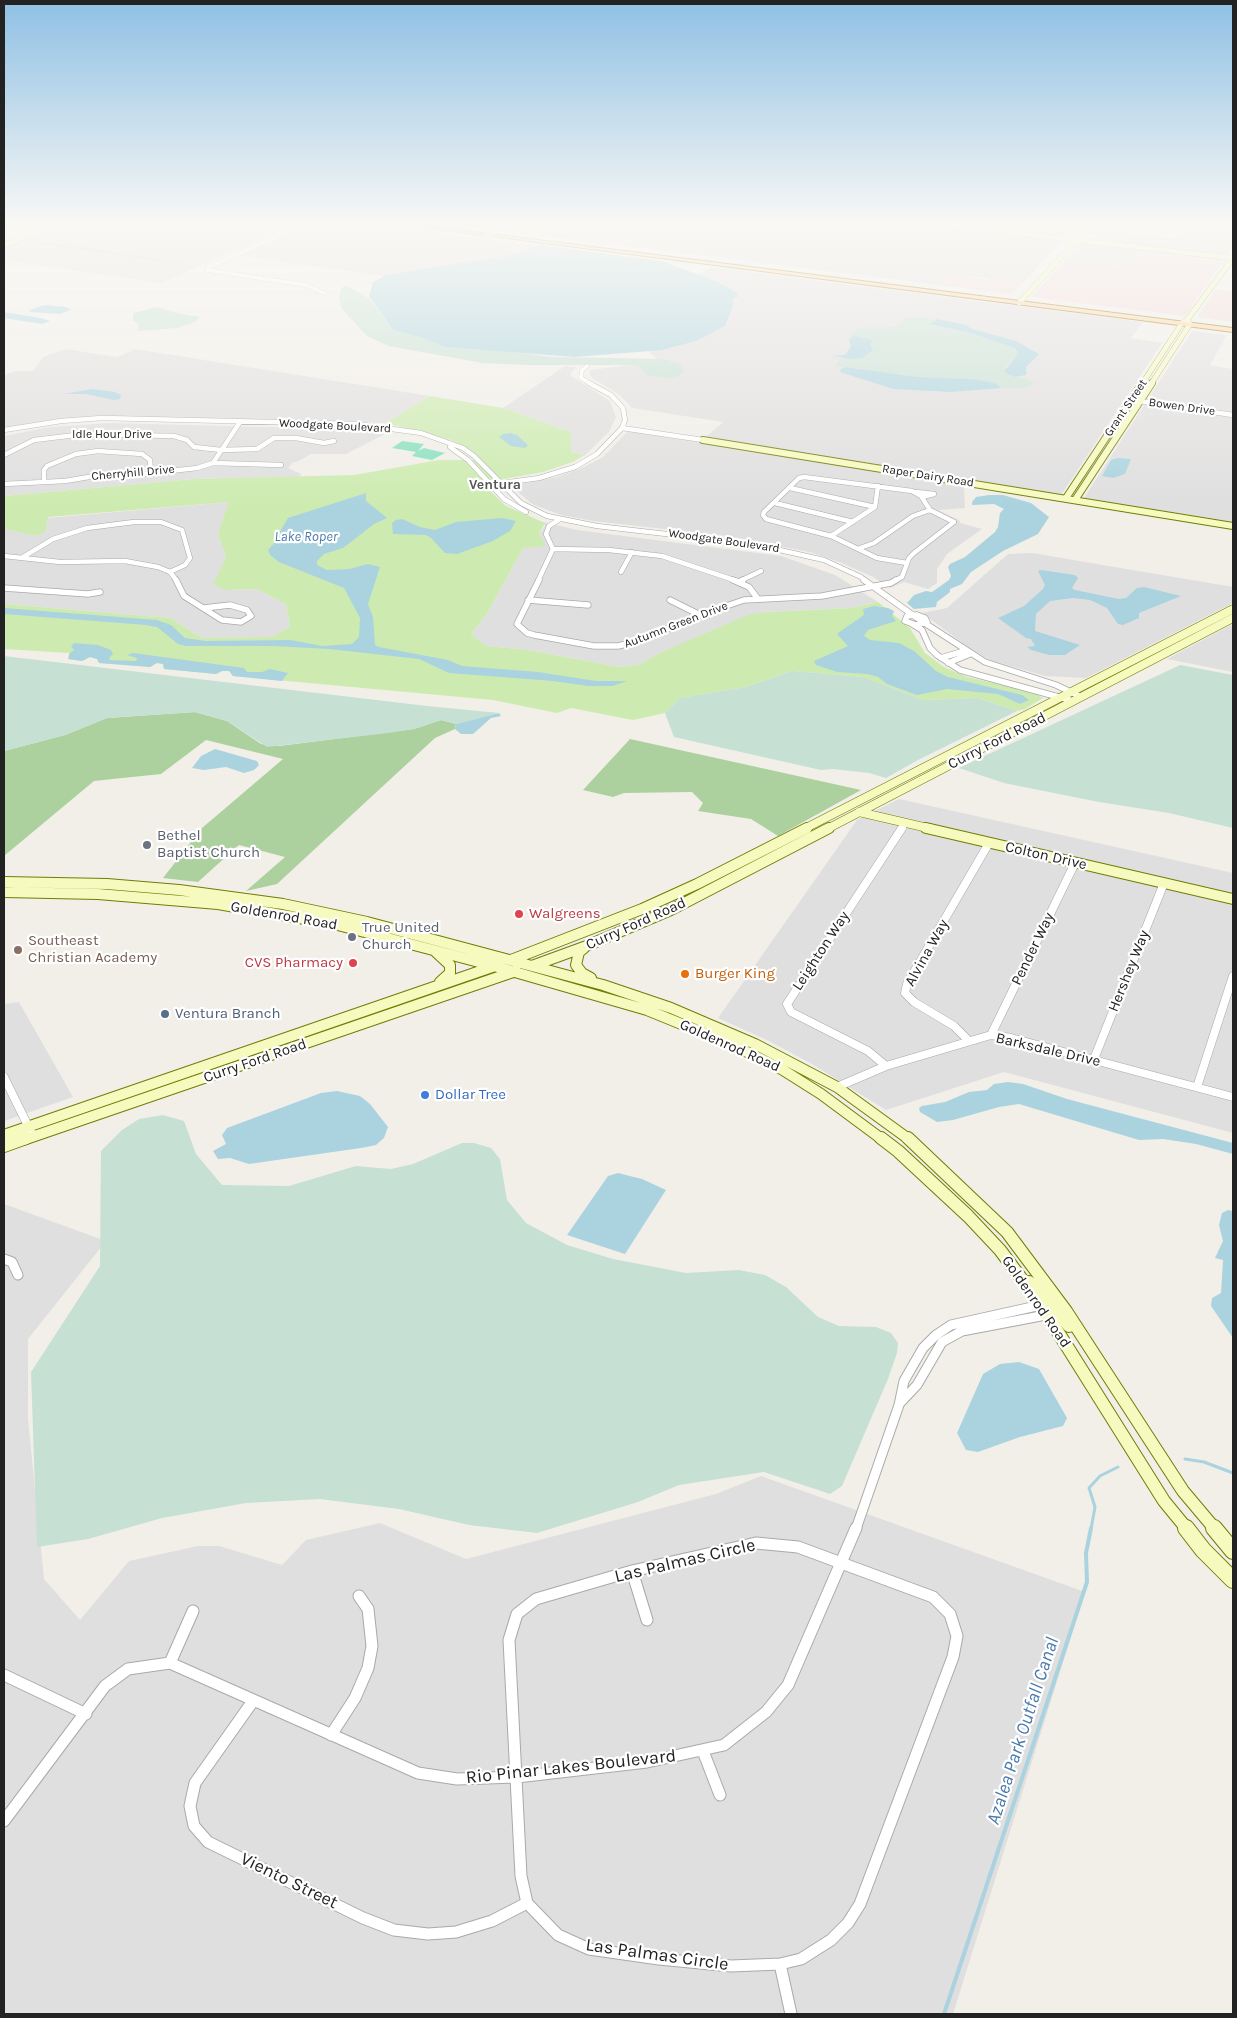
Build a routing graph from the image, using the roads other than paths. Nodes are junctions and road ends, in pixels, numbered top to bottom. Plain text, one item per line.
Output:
1 (1171, 320) edge
2 (1186, 322) junction
3 (1233, 326) edge
4 (1233, 330) edge
5 (1168, 346) junction
6 (1176, 347) junction
7 (1158, 361) junction
8 (1166, 362) junction
9 (587, 366) dead end
10 (1144, 381) junction
11 (1152, 382) junction
12 (1132, 400) junction
13 (1140, 401) junction
14 (1233, 414) edge
15 (1119, 418) junction
16 (1128, 420) junction
17 (239, 423) junction
18 (351, 426) junction
19 (622, 428) junction
20 (4, 432) edge
21 (703, 440) joint
22 (334, 441) dead end
23 (221, 450) junction
24 (4, 455) edge
25 (213, 463) junction
26 (281, 465) dead end
27 (151, 473) junction
28 (44, 482) junction
29 (4, 484) edge
30 (499, 484) junction
31 (490, 485) junction
32 (878, 486) junction
33 (790, 488) junction
34 (915, 492) junction
35 (922, 497) junction
36 (1066, 498) junction
37 (1075, 500) junction
38 (775, 503) junction
39 (875, 507) junction
40 (930, 510) junction
41 (563, 521) junction
42 (554, 522) junction
43 (853, 522) junction
44 (1233, 526) edge
45 (548, 530) junction
46 (831, 536) junction
47 (860, 548) junction
48 (553, 549) junction
49 (632, 552) junction
50 (114, 553) dead end
51 (4, 556) edge
52 (23, 557) junction
53 (112, 561) junction
54 (907, 563) junction
55 (170, 572) junction
56 (620, 572) dead end
57 (761, 572) dead end
58 (739, 582) junction
59 (869, 586) junction
60 (4, 588) edge
61 (100, 592) dead end
62 (758, 598) junction
63 (528, 600) junction
64 (670, 600) dead end
65 (588, 605) dead end
66 (204, 608) junction
67 (1233, 609) edge
68 (700, 615) junction
69 (916, 618) junction
70 (1233, 618) edge
71 (912, 624) junction
72 (1190, 631) junction
73 (1202, 635) junction
74 (967, 652) junction
75 (941, 658) junction
76 (948, 663) junction
77 (1072, 692) junction
78 (1058, 698) junction
79 (1077, 699) junction
80 (958, 750) junction
81 (841, 810) junction
82 (859, 812) junction
83 (904, 824) junction
84 (988, 843) junction
85 (1076, 863) junction
86 (749, 869) junction
87 (4, 882) edge
88 (1164, 883) junction
89 (4, 892) edge
90 (1233, 899) edge
91 (245, 903) junction
92 (584, 947) junction
93 (433, 949) junction
94 (512, 960) junction
95 (494, 966) junction
96 (533, 966) junction
97 (515, 972) junction
98 (1233, 976) edge
99 (602, 985) junction
100 (435, 986) junction
101 (991, 1035) junction
102 (969, 1041) junction
103 (229, 1056) junction
104 (1094, 1059) junction
105 (886, 1066) junction
106 (236, 1067) junction
107 (783, 1070) junction
108 (4, 1077) edge
109 (836, 1087) junction
110 (1197, 1087) junction
111 (1233, 1097) edge
112 (838, 1106) junction
113 (889, 1123) junction
114 (32, 1131) junction
115 (4, 1135) edge
116 (4, 1146) edge
117 (4, 1259) edge
118 (1018, 1274) junction
119 (18, 1275) dead end
120 (1044, 1310) junction
121 (1066, 1311) junction
122 (1087, 1344) junction
123 (1233, 1550) edge
124 (842, 1561) junction
125 (632, 1572) junction
126 (1231, 1577) edge
127 (359, 1596) dead end
128 (193, 1611) dead end
129 (647, 1620) dead end
130 (170, 1663) junction
131 (4, 1675) edge
132 (253, 1700) junction
133 (86, 1714) junction
134 (332, 1735) junction
135 (703, 1751) junction
136 (517, 1777) junction
137 (720, 1795) dead end
138 (4, 1821) edge
139 (527, 1903) junction
140 (780, 1964) junction
141 (791, 2014) edge

1 - 2 main road
2 - 3 main road
2 - 4 main road
2 - 5 street, Grant Street
2 - 6 street, Grant Street
5 - 6 street
5 - 7 street, Grant Street
6 - 8 street, Grant Street
7 - 8 street
7 - 10 street, Grant Street
8 - 11 street, Grant Street
9 - 19 street
10 - 11 street
10 - 12 street, Grant Street
11 - 13 street, Grant Street
12 - 13 street, Bowen Drive
12 - 15 street, Grant Street
13 - 14 street, Bowen Drive
13 - 16 street, Grant Street
15 - 16 street
15 - 36 street, Grant Street
16 - 37 street, Grant Street
17 - 18 street, Woodgate Boulevard
17 - 20 street, Woodgate Boulevard
17 - 23 street
18 - 30 street, Woodgate Boulevard
18 - 31 street, Woodgate Boulevard
19 - 21 street, Raper Dairy Road
19 - 30 street
21 - 36 street, Raper Dairy Road
22 - 23 street, Idle Hour Drive
23 - 24 street, Idle Hour Drive
23 - 25 street
25 - 26 street, Cherryhill Drive
25 - 27 street, Cherryhill Drive
27 - 28 street, Cherryhill Drive
27 - 28 street
28 - 29 street, Cherryhill Drive
30 - 31 street
30 - 41 street, Woodgate Boulevard
31 - 42 street, Woodgate Boulevard
32 - 33 street
32 - 34 street
32 - 39 street
33 - 38 street
33 - 39 street
34 - 35 street
34 - 35 street
35 - 40 street
36 - 37 street, Raper Dairy Road
37 - 44 street, Raper Dairy Road
38 - 43 street
38 - 46 street
39 - 43 street
40 - 47 street
40 - 54 street
41 - 42 street
41 - 45 street
41 - 59 street, Woodgate Boulevard
42 - 45 street
43 - 46 street
45 - 48 street
46 - 47 street
47 - 54 street
48 - 49 street
48 - 63 street
49 - 56 street
49 - 58 street
50 - 53 street
51 - 52 street
52 - 53 street
52 - 55 street
53 - 55 street
54 - 59 street, Autumn Green Drive
55 - 66 street
57 - 58 street
58 - 62 street
59 - 62 street, Autumn Green Drive
59 - 69 street, Woodgate Boulevard
60 - 61 street
62 - 68 street, Autumn Green Drive
63 - 65 street
63 - 68 street, Autumn Green Drive
64 - 68 street
66 - 66 street
67 - 72 street, Curry Ford Road
69 - 71 street
69 - 71 street
69 - 74 street, Woodgate Boulevard
70 - 73 street, Curry Ford Road
71 - 75 street
72 - 73 street
72 - 77 street, Curry Ford Road
73 - 79 street, Curry Ford Road
74 - 75 street
74 - 76 street
74 - 77 street, Woodgate Boulevard
75 - 76 street
76 - 78 street
77 - 78 street, Curry Ford Road
77 - 79 street, Woodgate Boulevard
78 - 79 street
78 - 80 street, Curry Ford Road
79 - 82 street, Curry Ford Road
80 - 81 street, Curry Ford Road
80 - 82 street
81 - 86 street
81 - 94 street, Curry Ford Road
82 - 83 street, Colton Drive
82 - 86 street, Curry Ford Road
83 - 84 street, Colton Drive
83 - 105 street, Leighton Way
84 - 85 street, Colton Drive
84 - 102 street, Alvina Way
85 - 88 street, Colton Drive
85 - 101 street, Pender Way
86 - 92 street, Curry Ford Road
87 - 91 street, Goldenrod Road
88 - 90 street, Colton Drive
88 - 104 street, Hershey Way
89 - 91 street, Goldenrod Road
91 - 93 street, Goldenrod Road
91 - 94 street, Goldenrod Road
92 - 96 street, Curry Ford Road
92 - 99 street
93 - 95 street, Goldenrod Road
93 - 100 street
94 - 95 street, Curry Ford Road
94 - 96 street, Goldenrod Road
95 - 97 street, Goldenrod Road
95 - 100 street, Curry Ford Road
96 - 97 street, Curry Ford Road
96 - 99 street, Goldenrod Road
97 - 106 street, Curry Ford Road
97 - 107 street, Goldenrod Road
98 - 110 street
99 - 109 street, Goldenrod Road
100 - 103 street, Curry Ford Road
101 - 102 street, Barksdale Drive
101 - 104 street, Barksdale Drive
102 - 105 street, Barksdale Drive
103 - 106 street
103 - 114 street, Curry Ford Road
104 - 110 street, Barksdale Drive
105 - 109 street, Barksdale Drive
106 - 114 street, Curry Ford Road
107 - 109 street
107 - 112 street, Goldenrod Road
108 - 114 street
109 - 113 street, Goldenrod Road
110 - 111 street, Barksdale Drive
112 - 113 street
112 - 118 street, Goldenrod Road
113 - 121 street, Goldenrod Road
114 - 115 street, Curry Ford Road
114 - 116 street, Curry Ford Road
117 - 119 street
118 - 120 street, Goldenrod Road
118 - 121 street
120 - 122 street
120 - 124 street, Rio Pinar Lakes Boulevard
120 - 126 street, Goldenrod Road
121 - 122 street, Goldenrod Road
122 - 123 street, Goldenrod Road
124 - 125 street, Las Palmas Circle
124 - 135 street, Rio Pinar Lakes Boulevard
124 - 140 street, Las Palmas Circle
125 - 129 street
125 - 136 street, Las Palmas Circle
127 - 134 street
128 - 130 street
130 - 132 street, Rio Pinar Lakes Boulevard
130 - 133 street
131 - 133 street
132 - 134 street, Rio Pinar Lakes Boulevard
132 - 139 street, Viento Street
133 - 138 street
134 - 136 street, Rio Pinar Lakes Boulevard
135 - 136 street, Rio Pinar Lakes Boulevard
135 - 137 street
136 - 139 street, Las Palmas Circle
139 - 140 street, Las Palmas Circle
140 - 141 street

